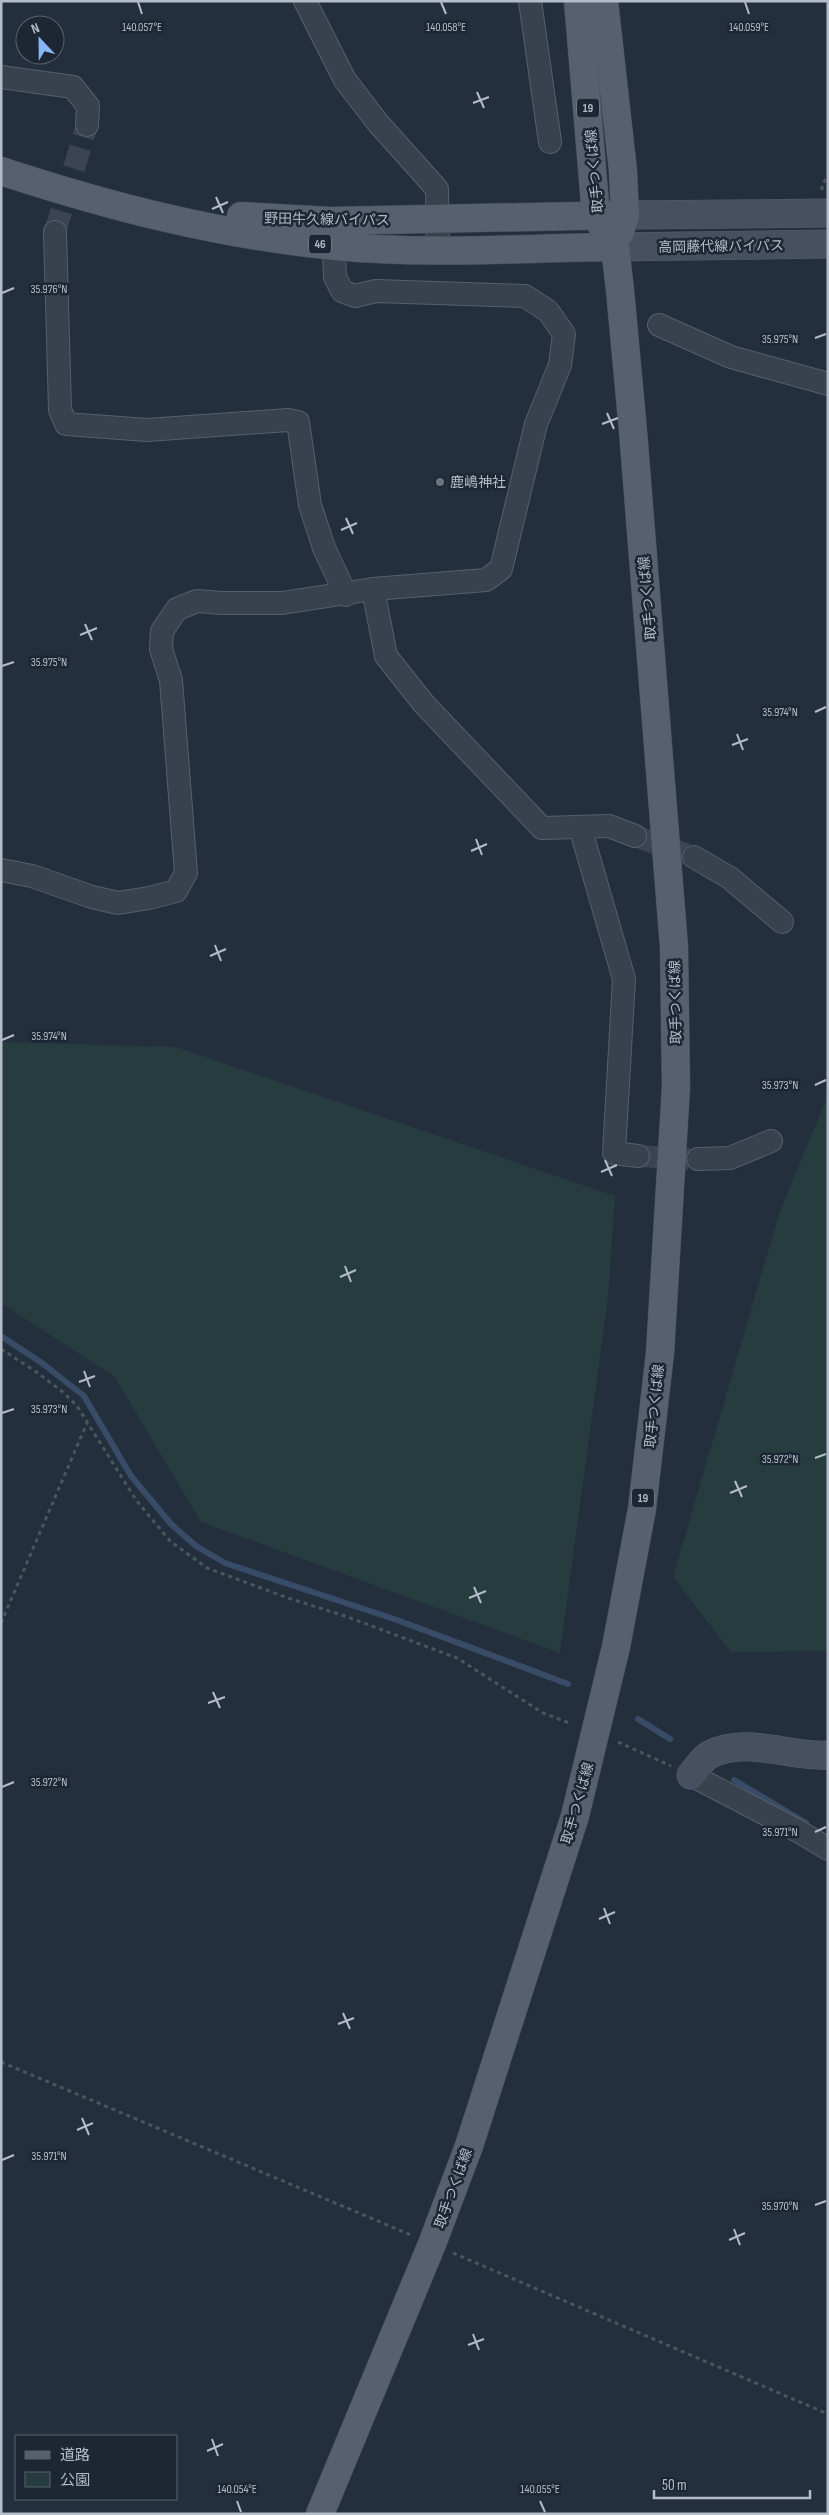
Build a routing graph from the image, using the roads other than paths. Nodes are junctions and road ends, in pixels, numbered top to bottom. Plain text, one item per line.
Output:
1 (305, 1) edge
2 (530, 1) edge
3 (578, 1) edge
4 (604, 1) edge
5 (1, 77) edge
6 (87, 126) tunnel mouth
7 (550, 142) dead end
8 (1, 171) edge
9 (828, 213) edge
10 (625, 215) junction
11 (596, 216) junction
12 (438, 220) junction
13 (55, 232) tunnel mouth
14 (333, 234) junction
15 (828, 244) edge
16 (615, 247) junction
17 (438, 250) junction
18 (659, 325) dead end
19 (828, 384) edge
20 (374, 589) junction
21 (346, 594) junction
22 (580, 827) junction
23 (635, 836) tunnel mouth
24 (694, 857) tunnel mouth
25 (1, 870) edge
26 (782, 922) dead end
27 (771, 1141) dead end
28 (638, 1156) tunnel mouth
29 (698, 1159) tunnel mouth
30 (828, 1755) edge
31 (690, 1775) joint
32 (828, 1849) edge
33 (320, 2514) edge

1 - 12 street
2 - 7 street
3 - 11 main road, 取手つくば線 / 19
4 - 10 main road, 取手つくば線 / 19
5 - 6 street
8 - 14 main road, 野田牛久線バイパス / 46
9 - 10 main road
10 - 11 main road, 野田牛久線バイパス / 46
10 - 16 main road, 取手つくば線 / 19
11 - 12 main road, 野田牛久線バイパス / 46
11 - 16 main road, 取手つくば線 / 19
12 - 14 main road, 野田牛久線バイパス / 46
12 - 17 street
13 - 21 street
14 - 17 main road, 野田牛久線バイパス / 46
14 - 20 street
15 - 16 main road, 高岡藤代線バイパス
16 - 17 main road, 野田牛久線バイパス / 46
16 - 33 main road, 取手つくば線 / 19
18 - 19 street
20 - 21 street
20 - 22 street
21 - 25 street
22 - 23 street
22 - 28 street
24 - 26 street
27 - 29 street
30 - 31 main road
31 - 32 street

